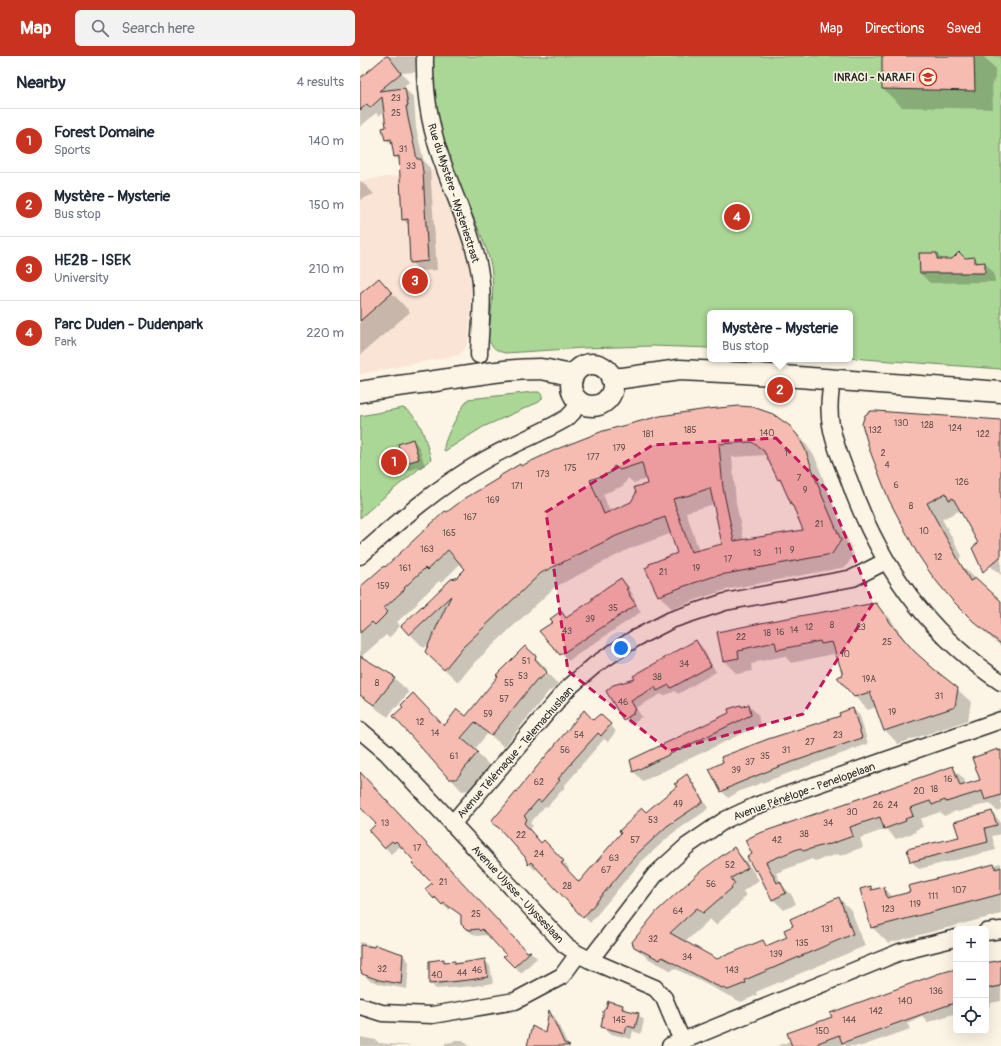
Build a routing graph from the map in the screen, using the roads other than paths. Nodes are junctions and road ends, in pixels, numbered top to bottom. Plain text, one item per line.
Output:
1 (425, 56) edge
2 (479, 355) dead end
3 (573, 375) junction
4 (612, 378) junction
5 (832, 380) junction
6 (360, 392) edge
7 (1001, 392) edge
8 (579, 401) junction
9 (360, 556) edge
10 (886, 561) junction
11 (1001, 682) edge
12 (1001, 720) edge
13 (360, 730) edge
14 (452, 824) junction
15 (1001, 930) edge
16 (989, 932) edge
17 (953, 939) edge
18 (584, 957) junction
19 (360, 1006) edge
20 (676, 1043) edge

1 - 2 street, Rue du Mystère - Mysteriestraat
3 - 4 street
3 - 6 street
3 - 8 street
4 - 5 street
4 - 8 street
5 - 7 street
5 - 10 street
8 - 9 street
10 - 11 street
10 - 14 street, Avenue Télémaque - Telemachuslaan
12 - 18 street, Avenue Pénélope - Penelopelaan
13 - 14 street, Avenue Ulysse - Ulysseslaan
14 - 18 street, Avenue Ulysse - Ulysseslaan
15 - 16 street
17 - 20 street
18 - 19 street, Avenue Pénélope - Penelopelaan
18 - 20 street, Avenue Ulysse - Ulysseslaan

